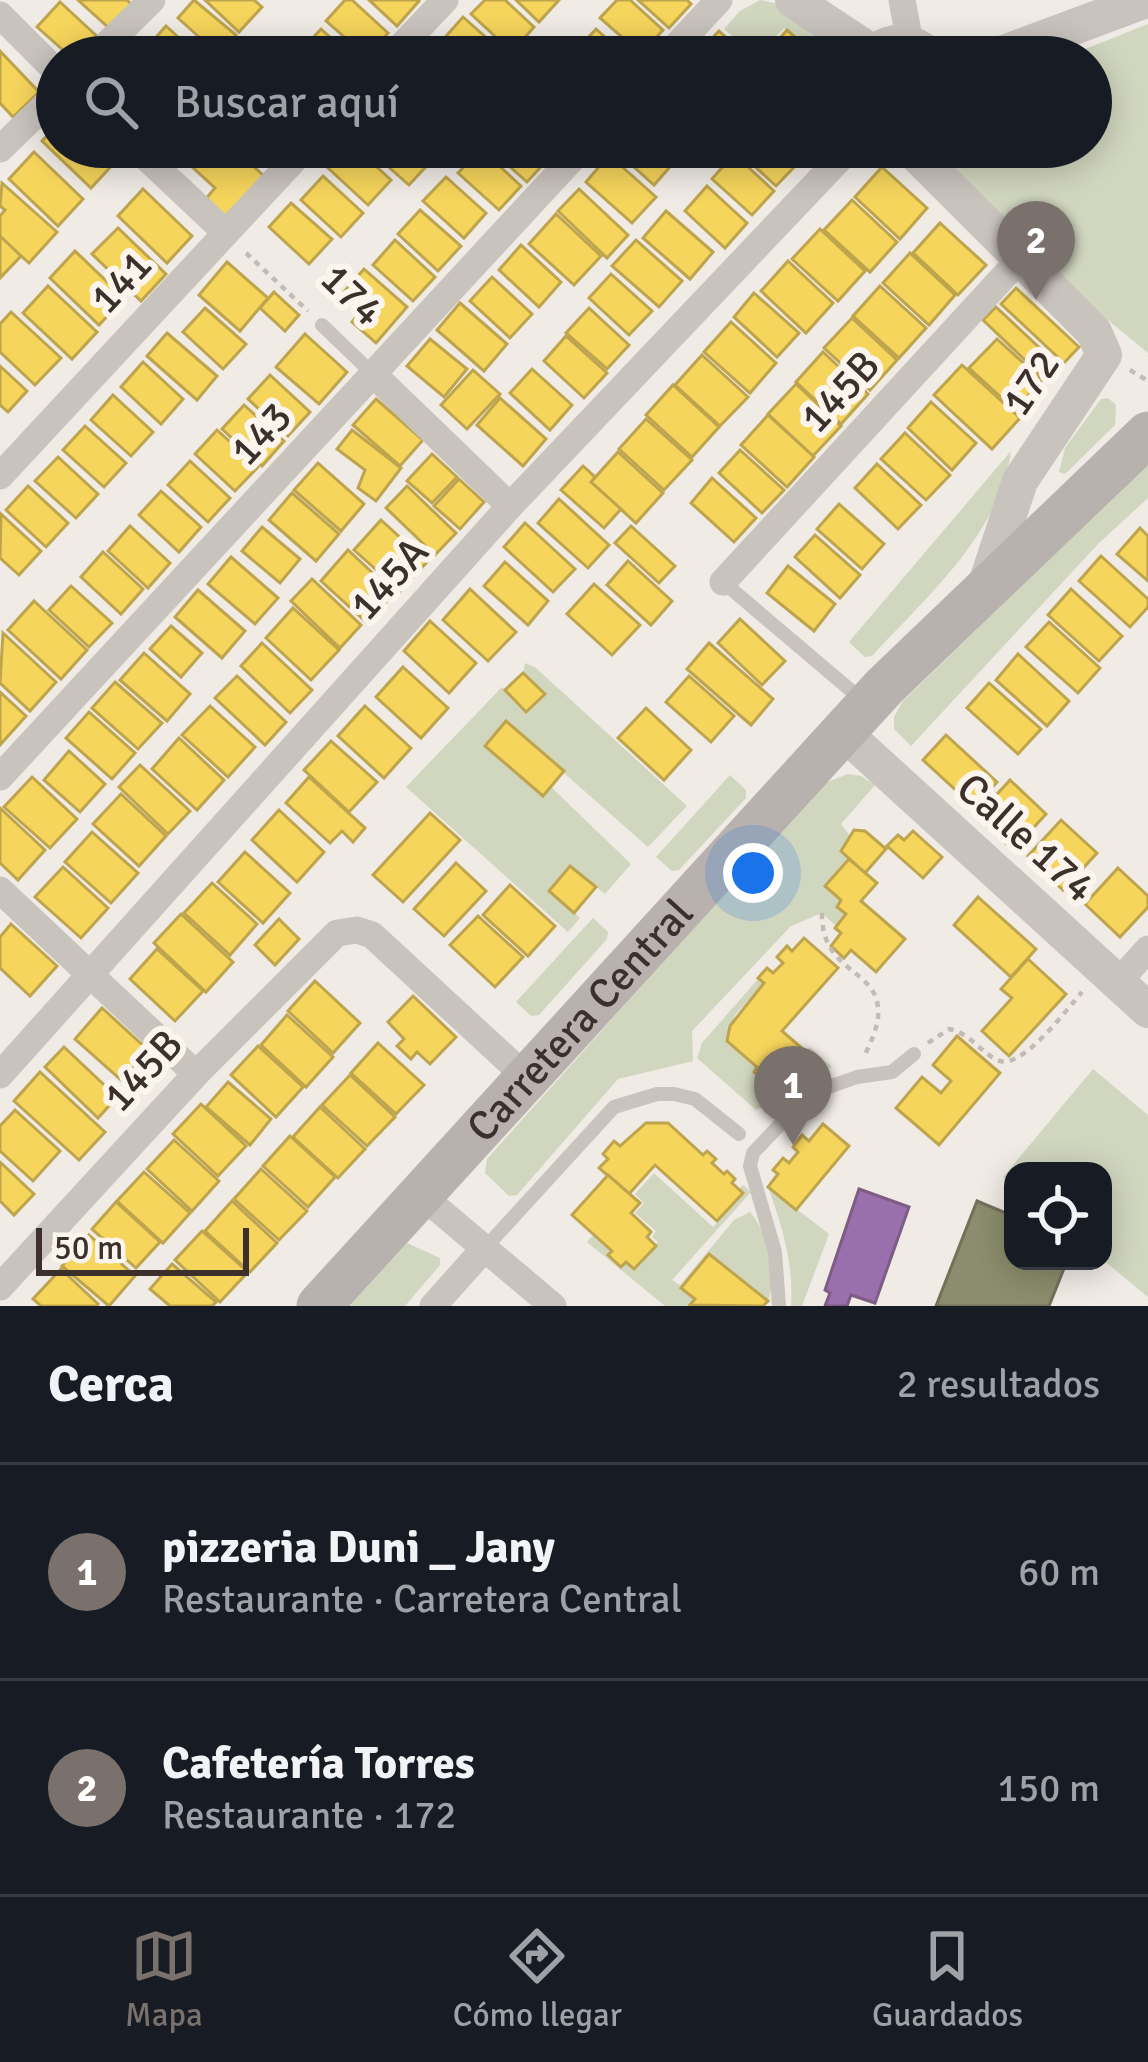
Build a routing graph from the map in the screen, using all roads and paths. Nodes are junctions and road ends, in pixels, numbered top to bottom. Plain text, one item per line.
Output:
1 (152, 0) edge
2 (445, 0) edge
3 (719, 0) edge
4 (793, 0) edge
5 (902, 0) edge
6 (1141, 1) edge
7 (0, 16) edge
8 (115, 36) edge
9 (411, 36) edge
10 (686, 36) edge
11 (844, 36) edge
12 (916, 36) edge
13 (1048, 36) edge
14 (36, 51) edge
15 (36, 114) edge
16 (0, 149) edge
17 (157, 168) edge
18 (286, 168) edge
19 (564, 168) edge
20 (831, 168) edge
21 (929, 168) edge
22 (225, 232) junction
23 (1019, 260) junction
24 (322, 325) joint
25 (374, 374) junction
26 (1148, 434) edge
27 (0, 476) edge
28 (510, 506) junction
29 (723, 582) joint
30 (983, 593) junction
31 (856, 719) junction
32 (0, 778) edge
33 (0, 890) edge
34 (822, 913) dead end
35 (1148, 949) edge
36 (1110, 975) junction
37 (92, 978) junction
38 (1148, 1010) edge
39 (914, 1054) joint
40 (196, 1074) junction
41 (0, 1076) edge
42 (857, 1077) junction
43 (527, 1078) junction
44 (739, 1134) dead end
45 (421, 1194) junction
46 (484, 1249) junction
47 (0, 1287) edge
48 (319, 1306) edge
49 (433, 1306) edge
50 (553, 1306) edge
51 (779, 1306) edge

1 - 8 street
2 - 9 street
3 - 10 street
4 - 11 street
5 - 12 street
6 - 13 street
7 - 14 street
15 - 16 street
17 - 22 street
18 - 22 street, 141
19 - 25 street, 143
20 - 28 street, 145A
21 - 23 street, 172
22 - 24 path, 174
22 - 27 street, 141
23 - 29 street, 145B
23 - 30 street, 172
24 - 25 lane, 174
25 - 28 street, 174
25 - 32 street, 143
26 - 30 main road, Carretera Central
28 - 37 street, 145A
29 - 31 lane
30 - 31 main road, Carretera Central
31 - 36 street, Calle 174
31 - 43 main road, Carretera Central
33 - 37 street
34 - 42 path
35 - 36 street
36 - 38 street, Calle 174
36 - 39 path
37 - 40 street
37 - 41 street, 145A
39 - 42 lane
40 - 43 street, 145B
40 - 47 street, 145B
42 - 51 lane
43 - 45 main road, Carretera Central
44 - 46 lane
45 - 46 street
45 - 48 main road, Carretera Central
46 - 49 street
46 - 50 street

